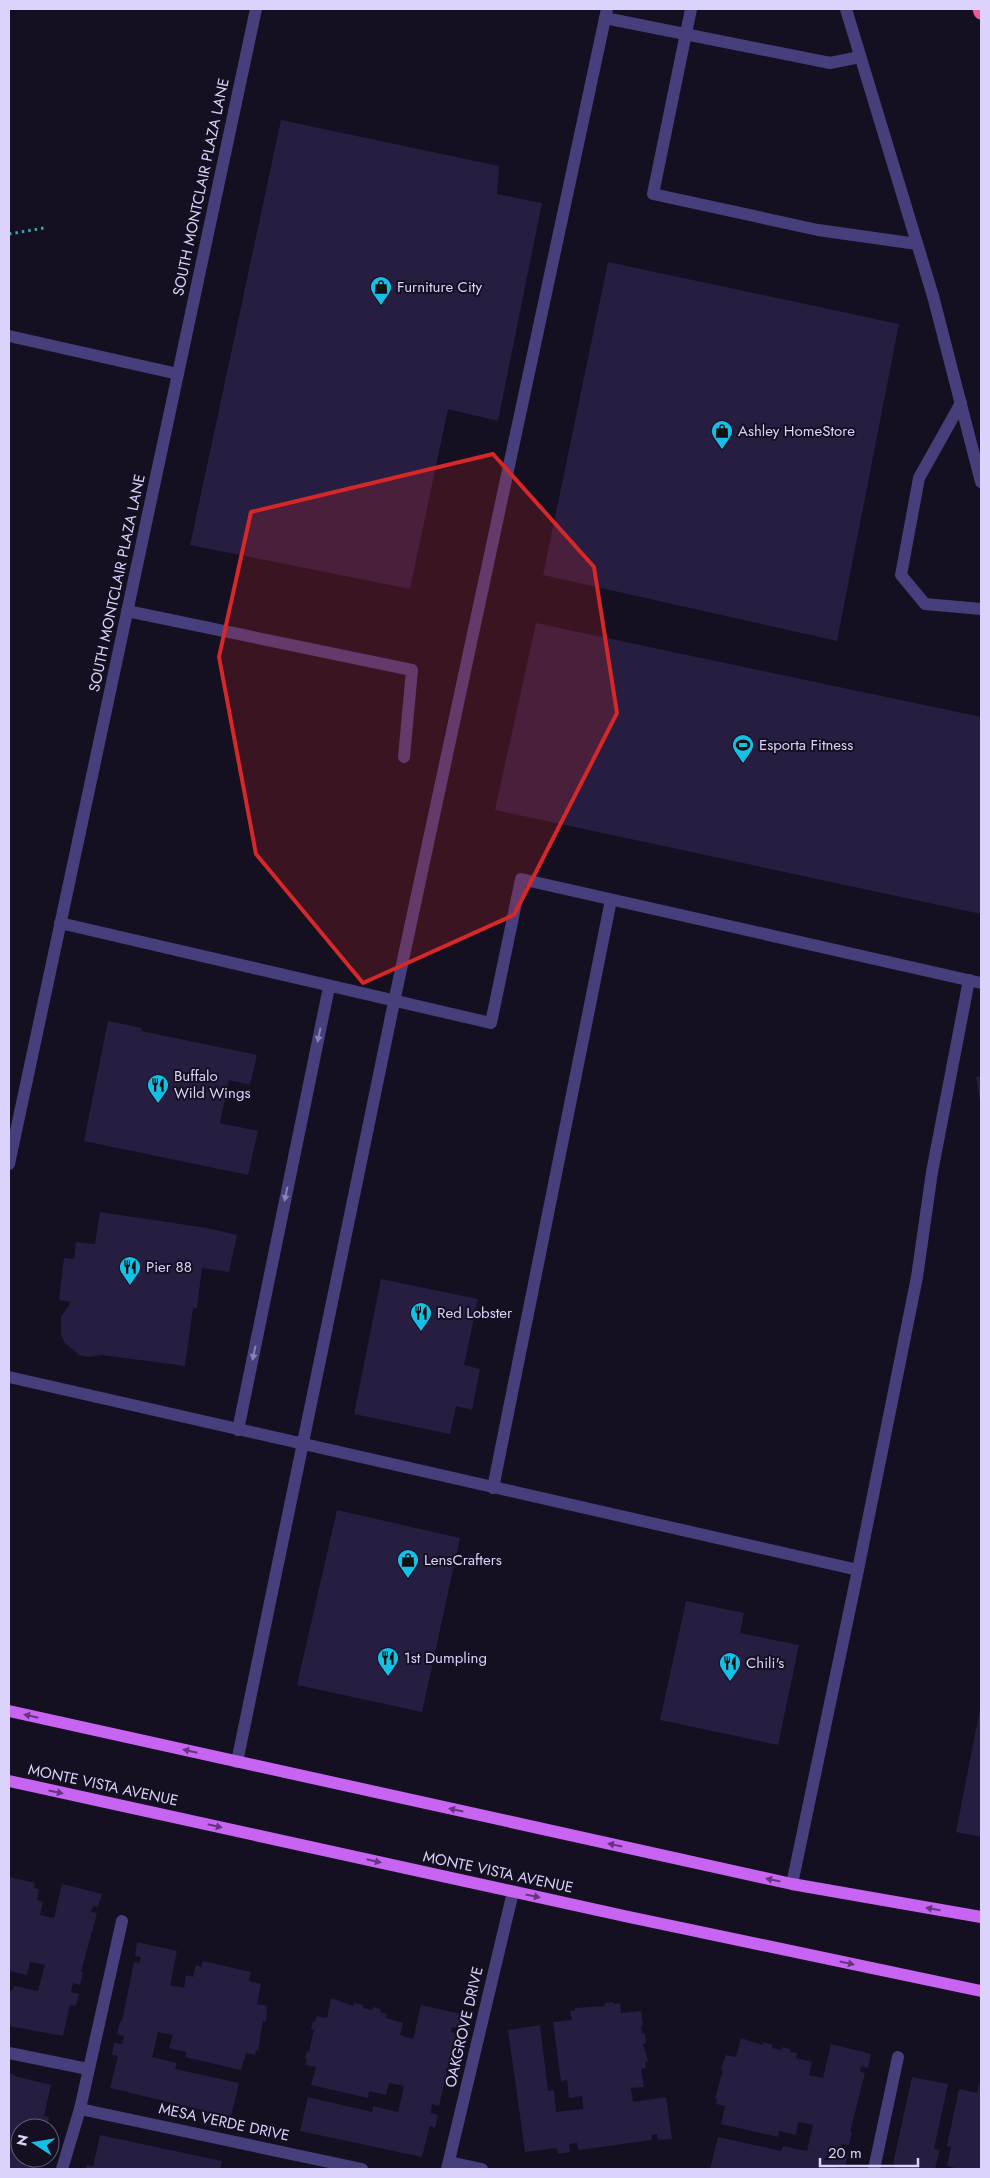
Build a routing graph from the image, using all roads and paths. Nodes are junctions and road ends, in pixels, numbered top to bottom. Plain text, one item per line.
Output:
1 (256, 9) edge
2 (691, 9) edge
3 (846, 9) edge
4 (606, 13) edge
5 (686, 34) junction
6 (860, 57) junction
7 (44, 228) dead end
8 (9, 234) edge
9 (917, 244) junction
10 (9, 336) edge
11 (178, 374) junction
12 (961, 403) junction
13 (981, 482) edge
14 (981, 609) edge
15 (127, 611) junction
16 (404, 757) dead end
17 (611, 900) junction
18 (60, 923) junction
19 (975, 982) edge
20 (329, 987) junction
21 (394, 1002) junction
22 (9, 1164) edge
23 (9, 1378) edge
24 (238, 1430) junction
25 (302, 1445) junction
26 (493, 1488) junction
27 (858, 1570) junction
28 (9, 1711) edge
29 (237, 1762) junction
30 (9, 1781) edge
31 (792, 1884) junction
32 (513, 1892) junction
33 (981, 1917) edge
34 (122, 1921) dead end
35 (981, 1991) edge
36 (9, 2053) edge
37 (898, 2057) dead end
38 (88, 2070) junction
39 (80, 2109) junction
40 (448, 2166) edge
41 (62, 2169) edge
42 (362, 2169) edge
43 (482, 2169) edge
44 (874, 2169) edge

1 - 11 street, SOUTH MONTCLAIR PLAZA LANE
2 - 5 street
3 - 6 street
4 - 5 street
4 - 21 street
5 - 6 street
5 - 9 street
6 - 9 street
7 - 8 path
9 - 12 street
10 - 11 street
11 - 15 street, SOUTH MONTCLAIR PLAZA LANE
12 - 13 street
12 - 14 street
15 - 16 street
15 - 18 street, SOUTH MONTCLAIR PLAZA LANE
17 - 19 street
17 - 21 street
17 - 26 street
18 - 20 street
18 - 22 street, SOUTH MONTCLAIR PLAZA LANE
19 - 27 street
20 - 21 street
20 -> 24 street
21 - 25 street
23 - 24 street
24 - 25 street
25 - 26 street
25 - 29 street
26 - 27 street
27 - 31 street
29 -> 28 main road
31 -> 29 main road
30 -> 32 main road, MONTE VISTA AVENUE
33 -> 31 main road
32 -> 35 main road, MONTE VISTA AVENUE
32 - 40 street, OAKGROVE DRIVE
34 - 38 street
36 - 38 street
37 - 44 street
38 - 39 street
39 - 41 street
39 - 42 street, MESA VERDE DRIVE
40 - 43 street

